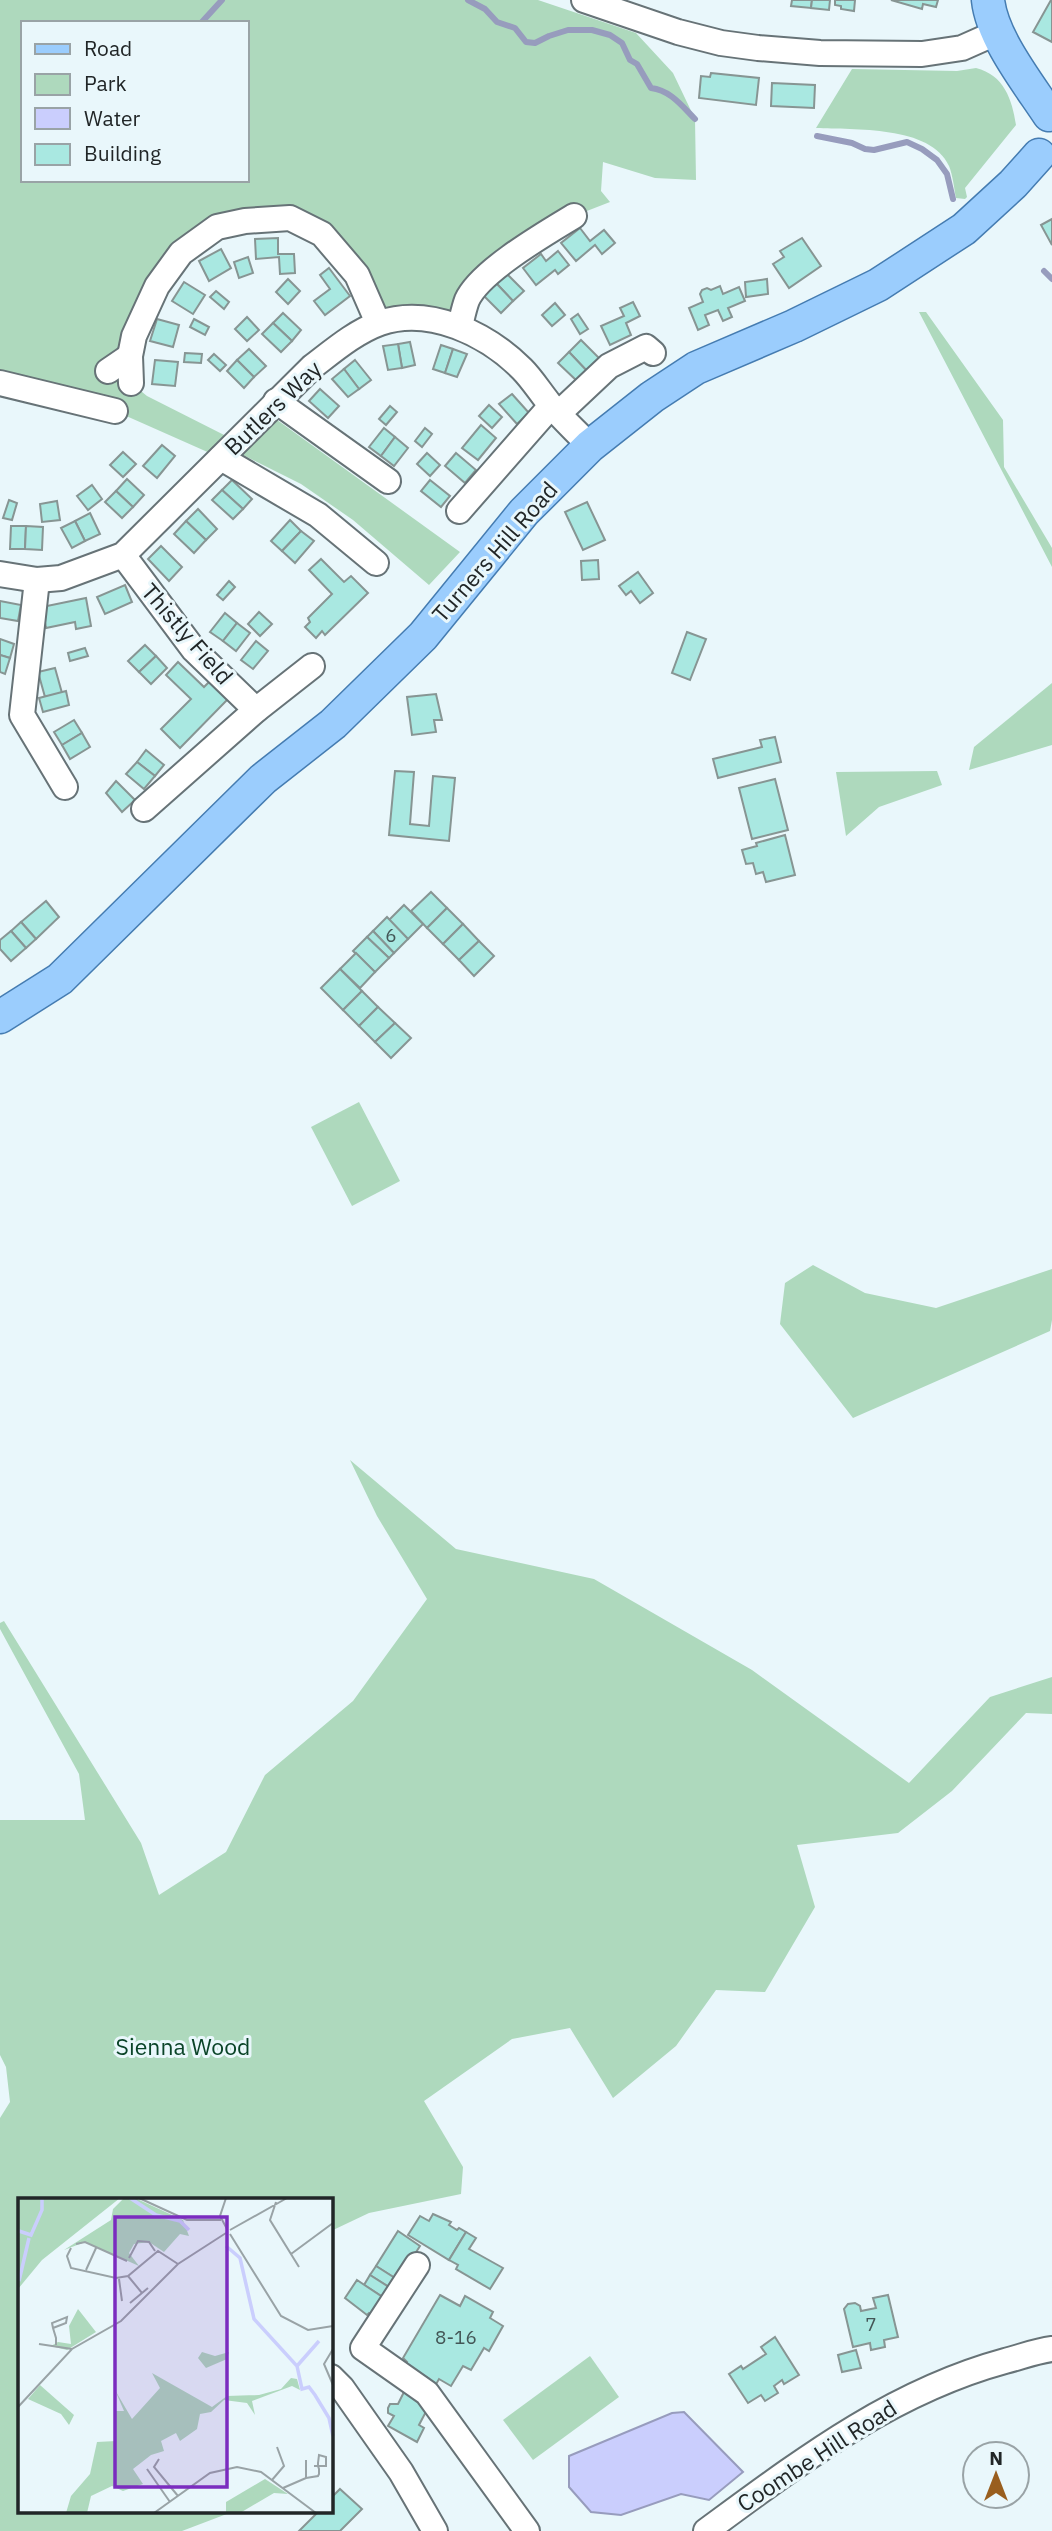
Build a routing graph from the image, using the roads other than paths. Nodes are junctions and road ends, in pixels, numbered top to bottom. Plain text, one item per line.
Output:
1 (584, 0) edge
2 (988, 0) edge
3 (998, 32) junction
4 (1050, 115) edge
5 (1045, 159) edge
6 (574, 216) dead end
7 (378, 323) junction
8 (460, 326) junction
9 (653, 353) dead end
10 (130, 356) junction
11 (108, 371) dead end
12 (0, 383) edge
13 (131, 383) dead end
14 (276, 401) junction
15 (555, 409) junction
16 (115, 411) dead end
17 (590, 446) junction
18 (220, 458) junction
19 (388, 481) dead end
20 (459, 511) dead end
21 (123, 555) junction
22 (376, 563) dead end
23 (0, 574) edge
24 (37, 580) junction
25 (312, 666) dead end
26 (257, 710) junction
27 (65, 787) dead end
28 (144, 808) dead end
29 (0, 1017) edge
30 (417, 2265) dead end
31 (1052, 2349) edge
32 (332, 2378) edge
33 (435, 2531) edge
34 (527, 2531) edge
35 (706, 2531) edge

1 - 3 street
2 - 3 main road
3 - 4 main road
4 - 5 main road
5 - 17 main road, Turners Hill Road
6 - 8 street
7 - 8 street, Butlers Way
7 - 10 street
7 - 14 street, Butlers Way
8 - 15 street, Butlers Way
9 - 15 street
10 - 11 street
10 - 13 street
12 - 16 street
14 - 18 street, Butlers Way
14 - 19 street
15 - 17 street, Butlers Way
15 - 20 street
17 - 29 main road, Turners Hill Road
18 - 21 street
18 - 22 street, Butlers Way
21 - 24 street
21 - 26 street, Thistly Field
23 - 24 street
24 - 27 street
25 - 26 street
26 - 28 street
30 - 34 street
31 - 35 street, Coombe Hill Road
32 - 33 street

